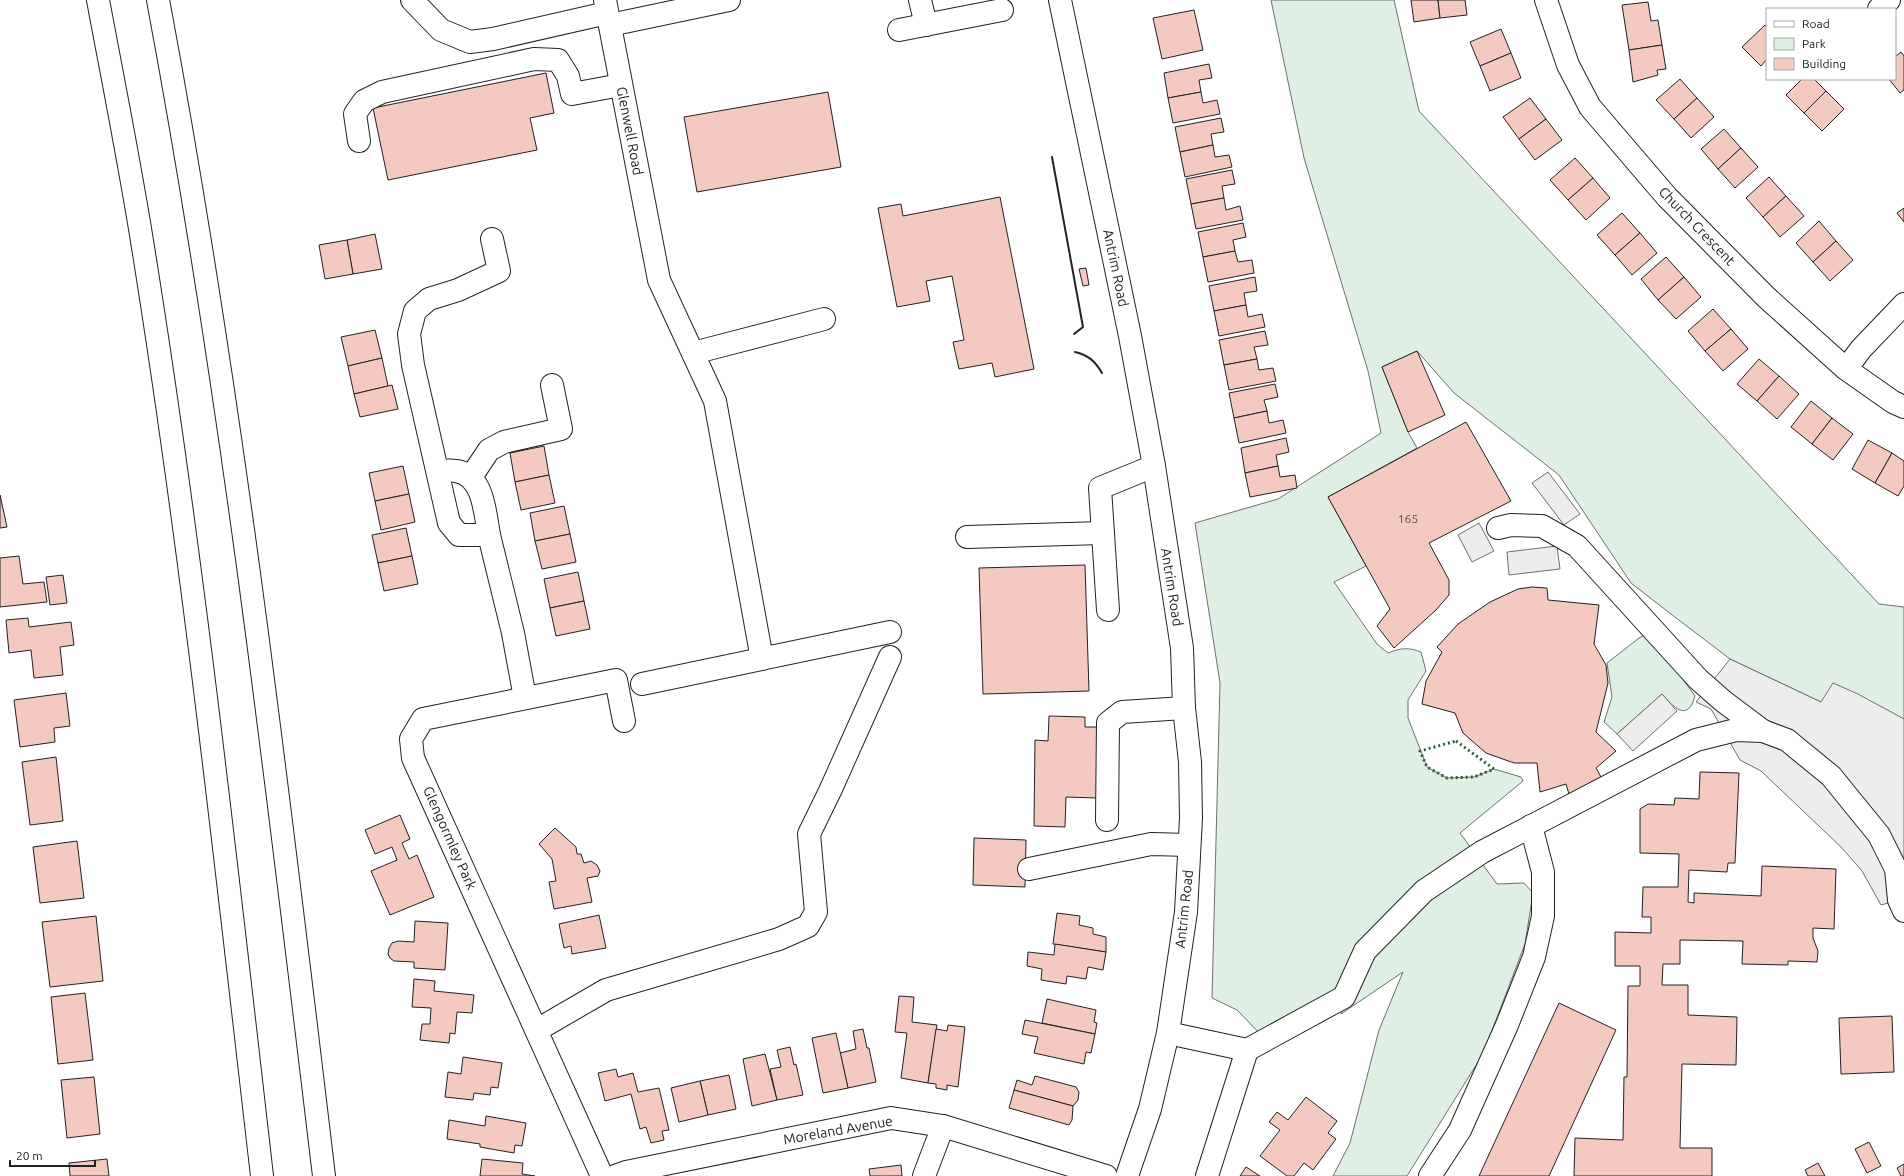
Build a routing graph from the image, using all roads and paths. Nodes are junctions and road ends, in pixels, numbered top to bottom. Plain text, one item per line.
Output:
1 (98, 0) edge
2 (158, 0) edge
3 (412, 0) edge
4 (729, 0) edge
5 (920, 0) edge
6 (1060, 0) edge
7 (1546, 0) edge
8 (1890, 0) edge
9 (1880, 8) edge
10 (1002, 10) dead end
11 (607, 13) edge
12 (926, 25) junction
13 (899, 30) dead end
14 (621, 85) junction
15 (359, 141) dead end
16 (492, 239) dead end
17 (1904, 304) edge
18 (824, 319) dead end
19 (693, 353) junction
20 (1846, 369) junction
21 (552, 385) dead end
22 (1904, 407) edge
23 (1154, 466) junction
24 (438, 471) junction
25 (471, 477) junction
26 (1498, 528) dead end
27 (1103, 533) junction
28 (489, 535) junction
29 (967, 537) dead end
30 (1108, 610) dead end
31 (890, 632) dead end
32 (890, 657) dead end
33 (762, 659) junction
34 (642, 684) dead end
35 (525, 698) junction
36 (1184, 708) junction
37 (624, 721) dead end
38 (1763, 731) junction
39 (1107, 820) dead end
40 (1531, 826) junction
41 (1189, 845) junction
42 (1029, 869) dead end
43 (1904, 911) edge
44 (537, 1030) junction
45 (1168, 1034) junction
46 (1247, 1050) junction
47 (943, 1126) junction
48 (262, 1176) edge
49 (324, 1176) edge
50 (602, 1176) edge
51 (615, 1176) edge
52 (924, 1176) edge
53 (1106, 1176) edge
54 (1127, 1176) edge
55 (1207, 1176) edge
56 (1430, 1176) edge

1 - 48 main road
2 - 49 main road
3 - 11 main road
4 - 11 main road
5 - 12 main road
6 - 23 main road, Antrim Road
7 - 20 main road, Church Crescent
8 - 9 main road
10 - 12 main road
11 - 14 main road, Glenwell Road
12 - 13 main road
14 - 15 main road
14 - 19 main road, Glenwell Road
16 - 24 main road
17 - 20 main road
18 - 19 main road
19 - 33 main road, Glenwell Road
20 - 22 main road, Church Crescent
21 - 25 main road
23 - 27 main road
23 - 36 main road, Antrim Road
24 - 25 main road
24 - 28 main road
25 - 28 main road
26 - 38 main road
27 - 29 main road
27 - 30 main road
28 - 35 main road
31 - 33 main road
32 - 44 main road
33 - 34 main road
35 - 37 main road, Glengormley Park
35 - 44 main road, Glengormley Park
36 - 39 main road
36 - 41 main road, Antrim Road
38 - 40 main road
38 - 43 main road
40 - 46 main road
40 - 56 main road
41 - 42 main road
41 - 45 main road, Antrim Road
44 - 50 main road, Glengormley Park
45 - 46 main road
45 - 54 main road, Antrim Road
46 - 55 main road
47 - 51 main road, Moreland Avenue
47 - 52 main road
47 - 53 main road, Moreland Avenue

